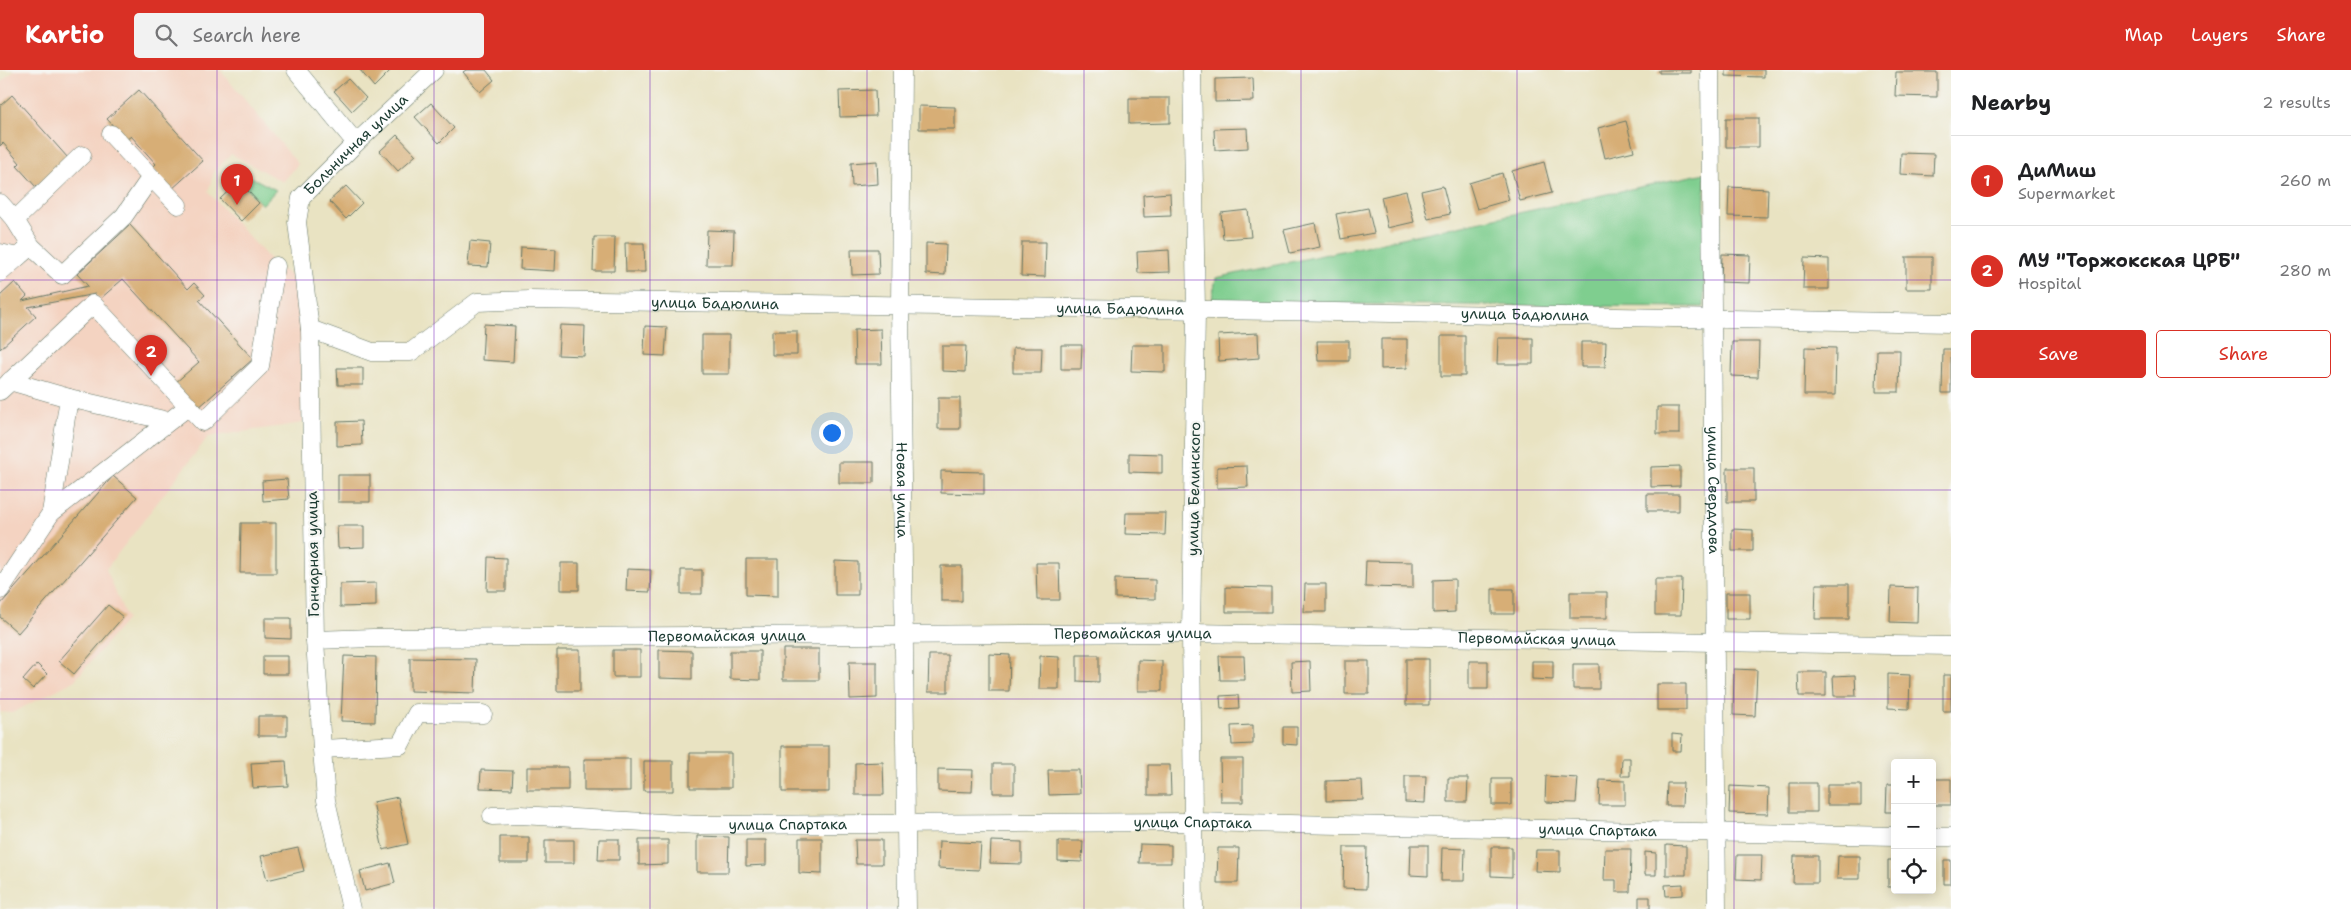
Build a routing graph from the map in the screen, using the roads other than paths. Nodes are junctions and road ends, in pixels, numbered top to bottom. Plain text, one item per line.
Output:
1 (296, 70) edge
2 (434, 70) edge
3 (902, 70) edge
4 (1192, 70) edge
5 (1710, 70) edge
6 (112, 134) dead end
7 (356, 142) junction
8 (82, 155) dead end
9 (151, 177) junction
10 (301, 198) joint
11 (0, 203) edge
12 (178, 205) dead end
13 (15, 220) junction
14 (31, 246) junction
15 (0, 253) edge
16 (18, 258) junction
17 (276, 266) dead end
18 (0, 273) edge
19 (900, 307) junction
20 (1196, 311) junction
21 (1712, 317) junction
22 (1951, 324) edge
23 (310, 329) junction
24 (5, 386) edge
25 (69, 398) junction
26 (189, 406) junction
27 (168, 421) junction
28 (51, 513) junction
29 (0, 590) edge
30 (1192, 633) junction
31 (904, 634) junction
32 (315, 640) junction
33 (1715, 641) junction
34 (1951, 646) edge
35 (483, 714) dead end
36 (322, 750) junction
37 (492, 816) dead end
38 (1193, 822) junction
39 (906, 825) junction
40 (1717, 833) junction
41 (1891, 836) edge
42 (1936, 837) edge
43 (1951, 837) edge
44 (350, 909) edge
45 (907, 909) edge
46 (1194, 909) edge
47 (1717, 909) edge

1 - 7 street
2 - 7 street, Больничная улица
3 - 19 street, Новая улица
4 - 20 street, улица Белинского
5 - 21 street, улица Свердлова
6 - 9 street
7 - 10 street, Больничная улица
8 - 13 street
9 - 12 street
9 - 14 street
10 - 23 street, Гончарная улица
11 - 13 street
13 - 14 street
14 - 16 street
15 - 16 street
16 - 18 street
17 - 26 street
19 - 20 street, улица Бадюлина
19 - 23 street, улица Бадюлина
19 - 31 street, Новая улица
20 - 21 street, улица Бадюлина
20 - 30 street, улица Белинского
21 - 22 street, улица Бадюлина
21 - 33 street, улица Свердлова
23 - 32 street, Гончарная улица
24 - 25 street
24 - 26 street
25 - 27 street
25 - 28 street
26 - 27 street
27 - 28 street
28 - 29 street
30 - 31 street, Первомайская улица
30 - 33 street, Первомайская улица
30 - 38 street, улица Белинского
31 - 32 street, Первомайская улица
31 - 39 street, Новая улица
32 - 36 street, Гончарная улица
33 - 34 street, Первомайская улица
33 - 40 street, улица Свердлова
35 - 36 street
36 - 44 street, Гончарная улица
37 - 39 street, улица Спартака
38 - 39 street, улица Спартака
38 - 40 street, улица Спартака
38 - 46 street, улица Белинского
39 - 45 street, Новая улица
40 - 41 street, улица Спартака
40 - 47 street, улица Свердлова
42 - 43 street

